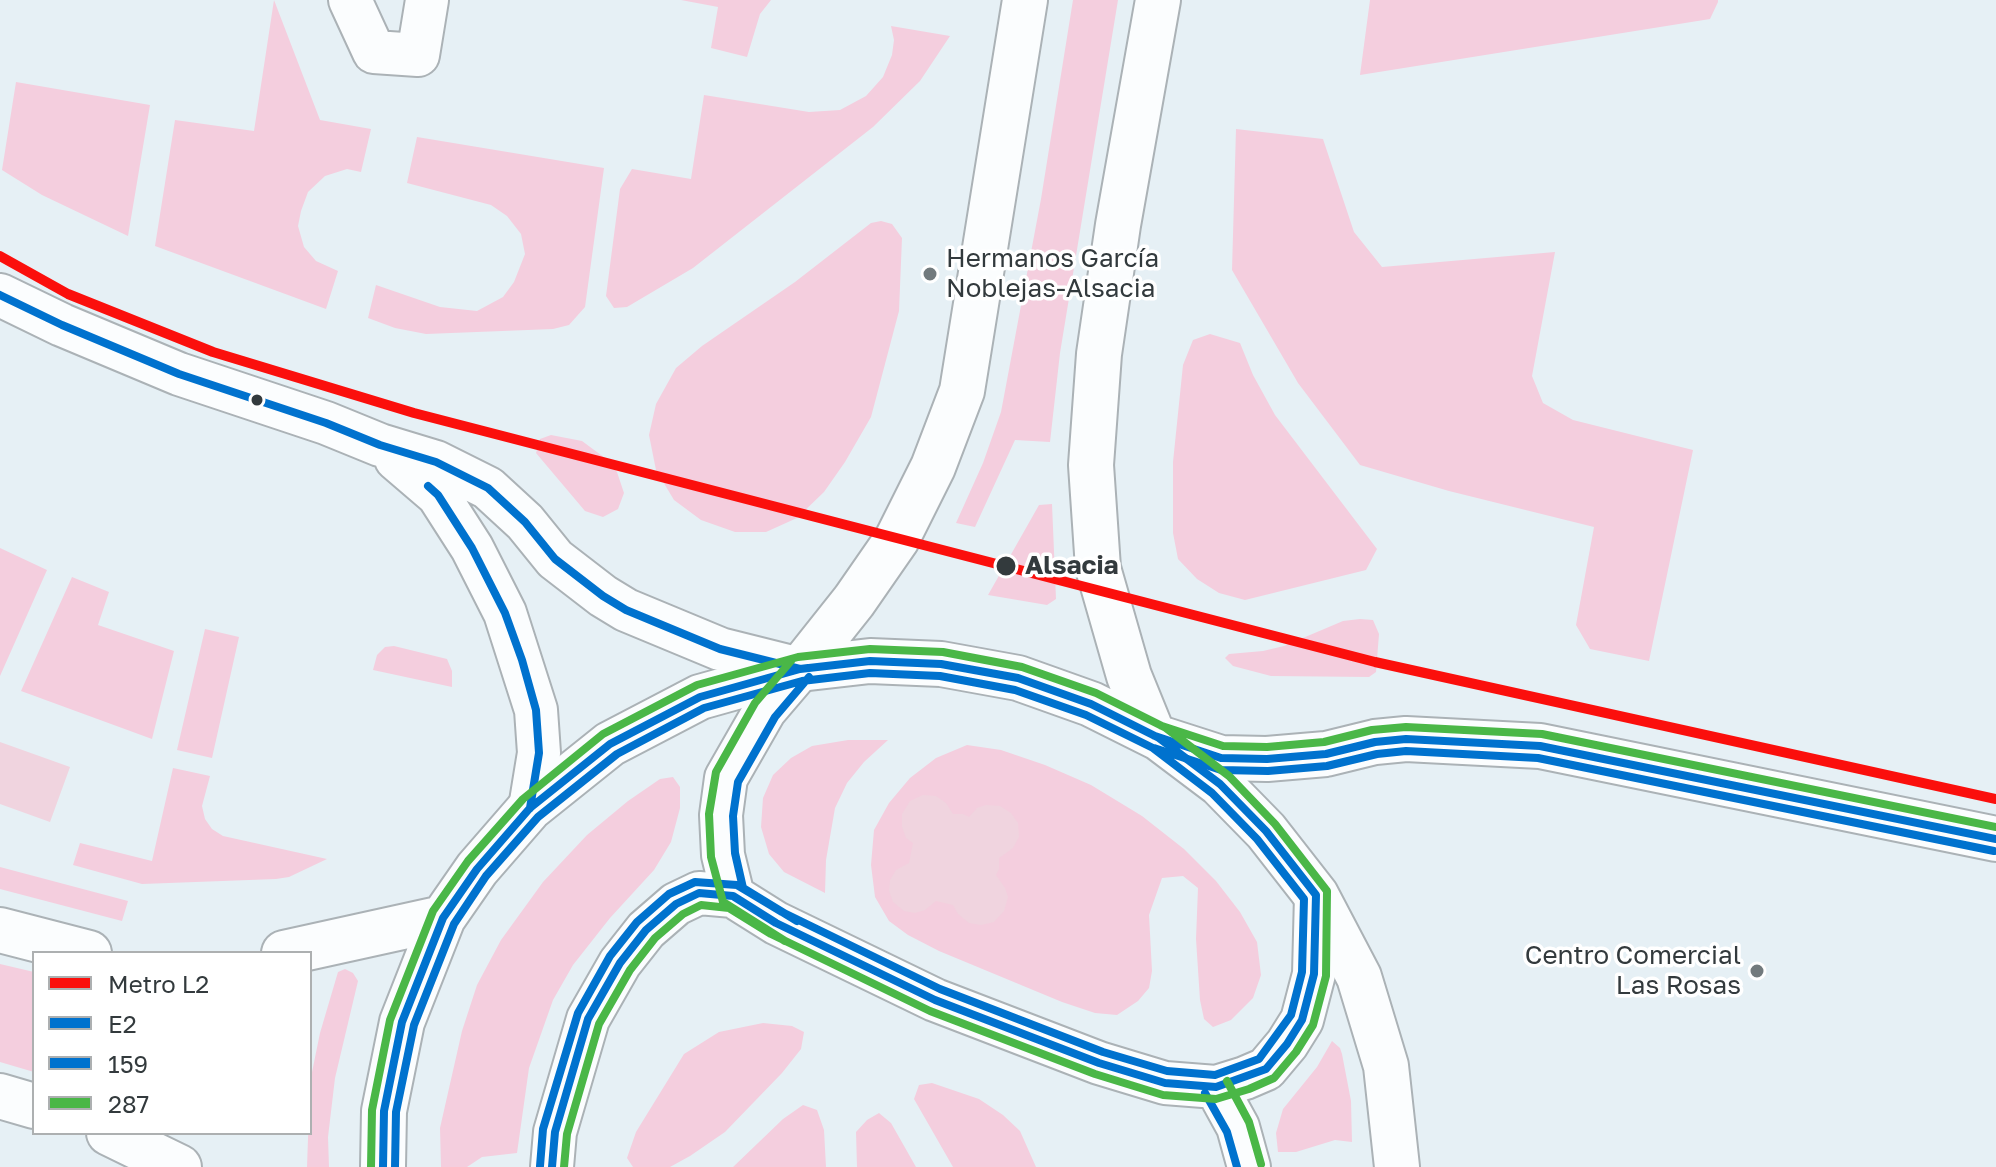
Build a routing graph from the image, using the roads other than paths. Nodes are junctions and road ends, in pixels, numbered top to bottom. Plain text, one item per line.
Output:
1 (350, 0) edge
2 (427, 0) edge
3 (1025, 0) edge
4 (1158, 0) edge
5 (0, 295) edge
6 (380, 445) junction
7 (800, 669) junction
8 (1156, 736) junction
9 (530, 808) junction
10 (1996, 839) edge
11 (1316, 895) junction
12 (733, 896) junction
13 (443, 918) junction
14 (0, 930) edge
15 (81, 951) edge
16 (293, 951) edge
17 (1216, 1087) junction
18 (0, 1096) edge
19 (32, 1105) edge
20 (113, 1135) edge
21 (179, 1167) edge
22 (383, 1167) edge
23 (552, 1167) edge
24 (1249, 1167) edge
25 (1397, 1167) edge

1 - 2 street
3 - 7 main road
4 - 8 main road
5 - 6 street
6 - 7 street
6 - 9 street
7 - 8 main road
7 - 9 main road
7 - 12 street
8 - 10 main road
8 - 11 main road
9 - 13 main road
11 - 17 street
11 - 25 main road
12 - 17 street
12 - 23 street
13 - 16 main road
13 - 22 main road
14 - 15 main road
17 - 24 street
18 - 19 main road
20 - 21 main road

